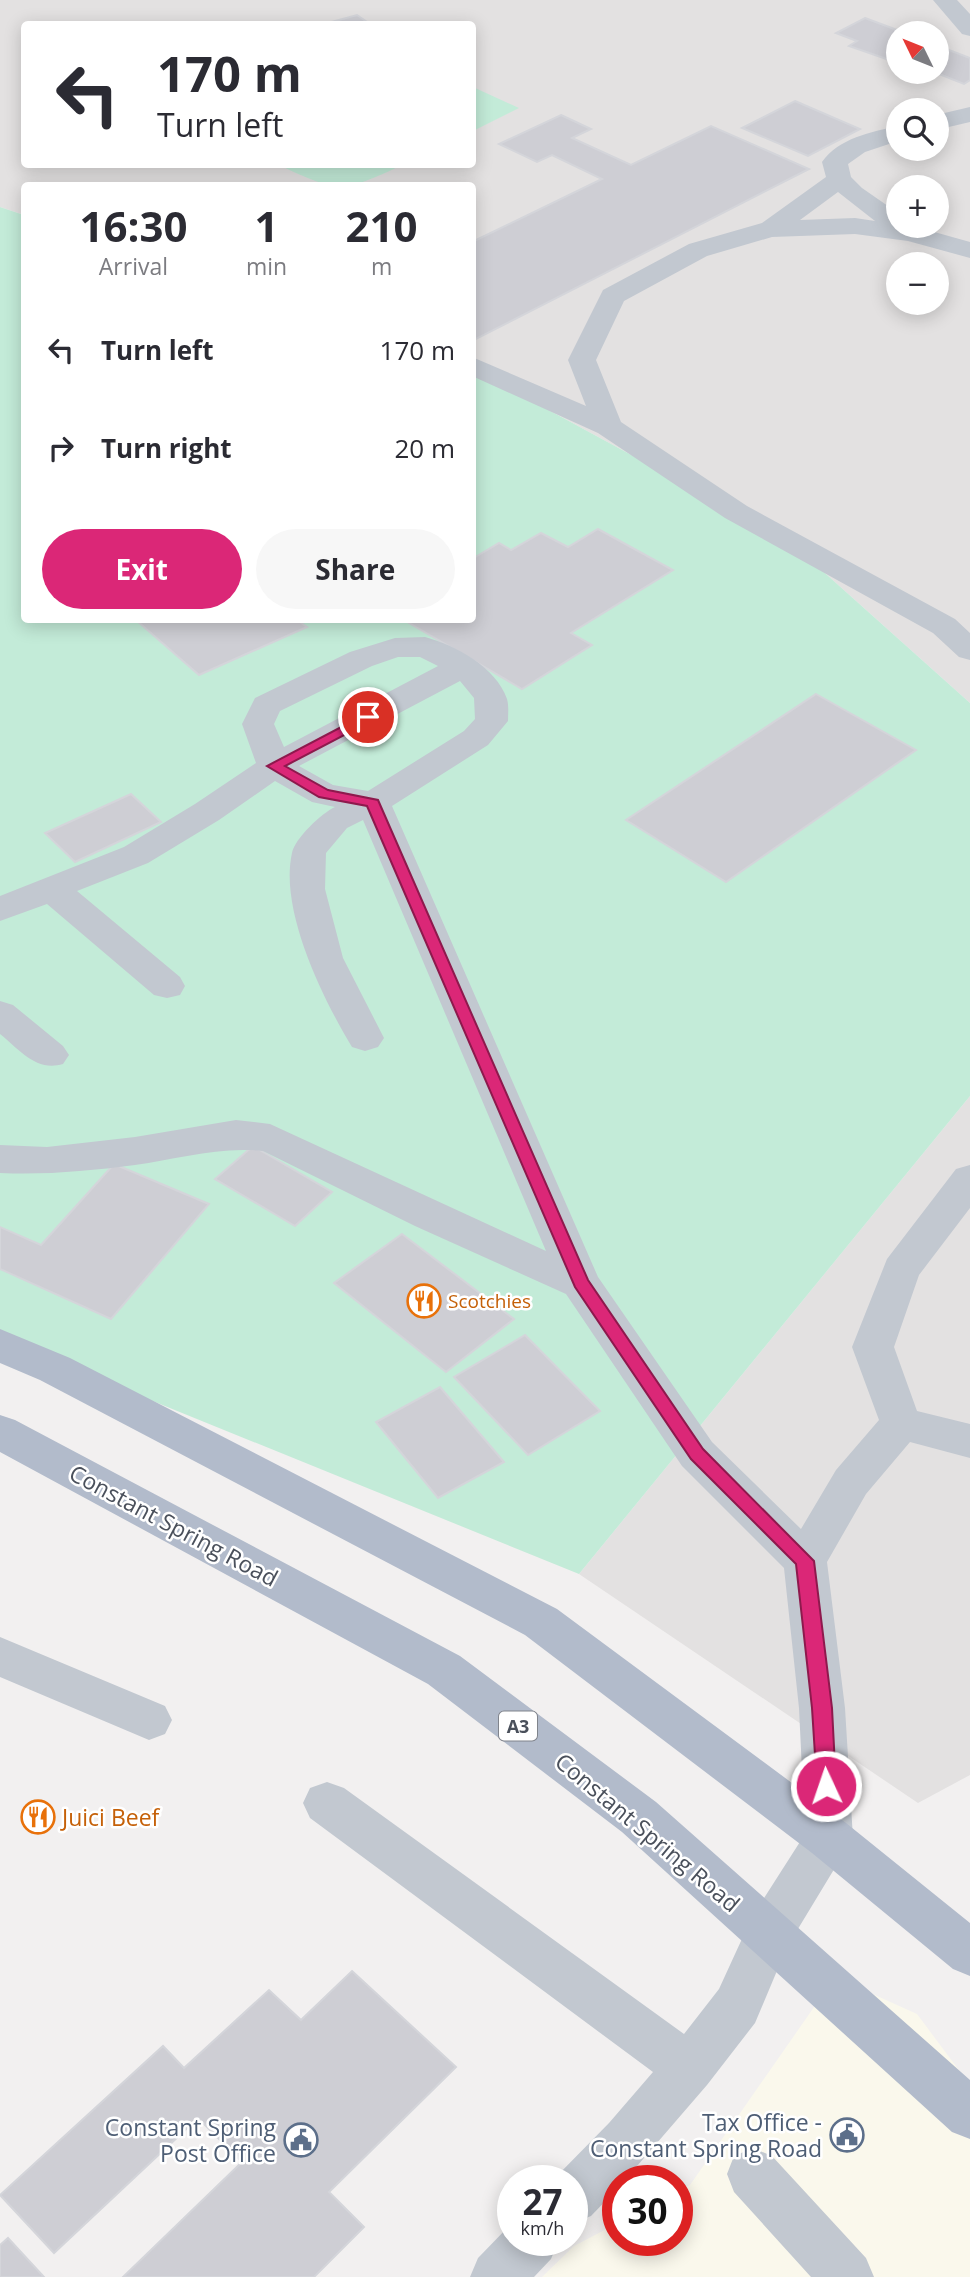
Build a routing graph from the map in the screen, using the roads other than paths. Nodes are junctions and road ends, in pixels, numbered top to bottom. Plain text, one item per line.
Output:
1 (945, 0) edge
2 (970, 29) edge
3 (970, 114) edge
4 (949, 120) edge
5 (886, 137) edge
6 (839, 178) junction
7 (886, 217) edge
8 (886, 227) edge
9 (771, 229) junction
10 (933, 238) edge
11 (970, 250) edge
12 (476, 367) edge
13 (608, 427) junction
14 (957, 619) edge
15 (970, 650) edge
16 (461, 667) junction
17 (274, 766) junction
18 (373, 803) junction
19 (52, 890) junction
20 (0, 909) edge
21 (167, 986) dead end
22 (0, 1014) edge
23 (365, 1038) dead end
24 (51, 1055) dead end
25 (0, 1159) edge
26 (970, 1179) edge
27 (580, 1283) junction
28 (0, 1345) edge
29 (901, 1423) junction
30 (0, 1432) edge
31 (970, 1441) edge
32 (805, 1561) junction
33 (0, 1656) edge
34 (149, 1720) dead end
35 (327, 1803) dead end
36 (829, 1838) junction
37 (769, 1933) junction
38 (970, 1953) edge
39 (689, 2068) junction
40 (970, 2113) edge
41 (753, 2174) dead end
42 (588, 2181) edge
43 (517, 2256) edge
44 (497, 2277) edge
45 (847, 2277) edge

1 - 2 street
3 - 4 street
5 - 6 street
6 - 7 street
6 - 9 street
8 - 9 street
9 - 13 street
10 - 11 street
12 - 13 street
13 - 14 street
14 - 15 street
16 - 17 street
16 - 17 street
16 - 18 street
17 - 18 street
17 - 19 street
18 - 23 street
18 - 27 street
19 - 20 street
19 - 21 street
22 - 24 street
25 - 27 street
26 - 29 street
27 - 32 street
28 - 36 main road
29 - 31 street
29 - 32 street
30 - 37 main road, Constant Spring Road / A3
32 - 36 street
33 - 34 street
35 - 39 street
36 - 37 street
36 - 38 main road
37 - 39 street
37 - 40 main road, Constant Spring Road / A3
39 - 42 street
41 - 45 street
43 - 44 street

